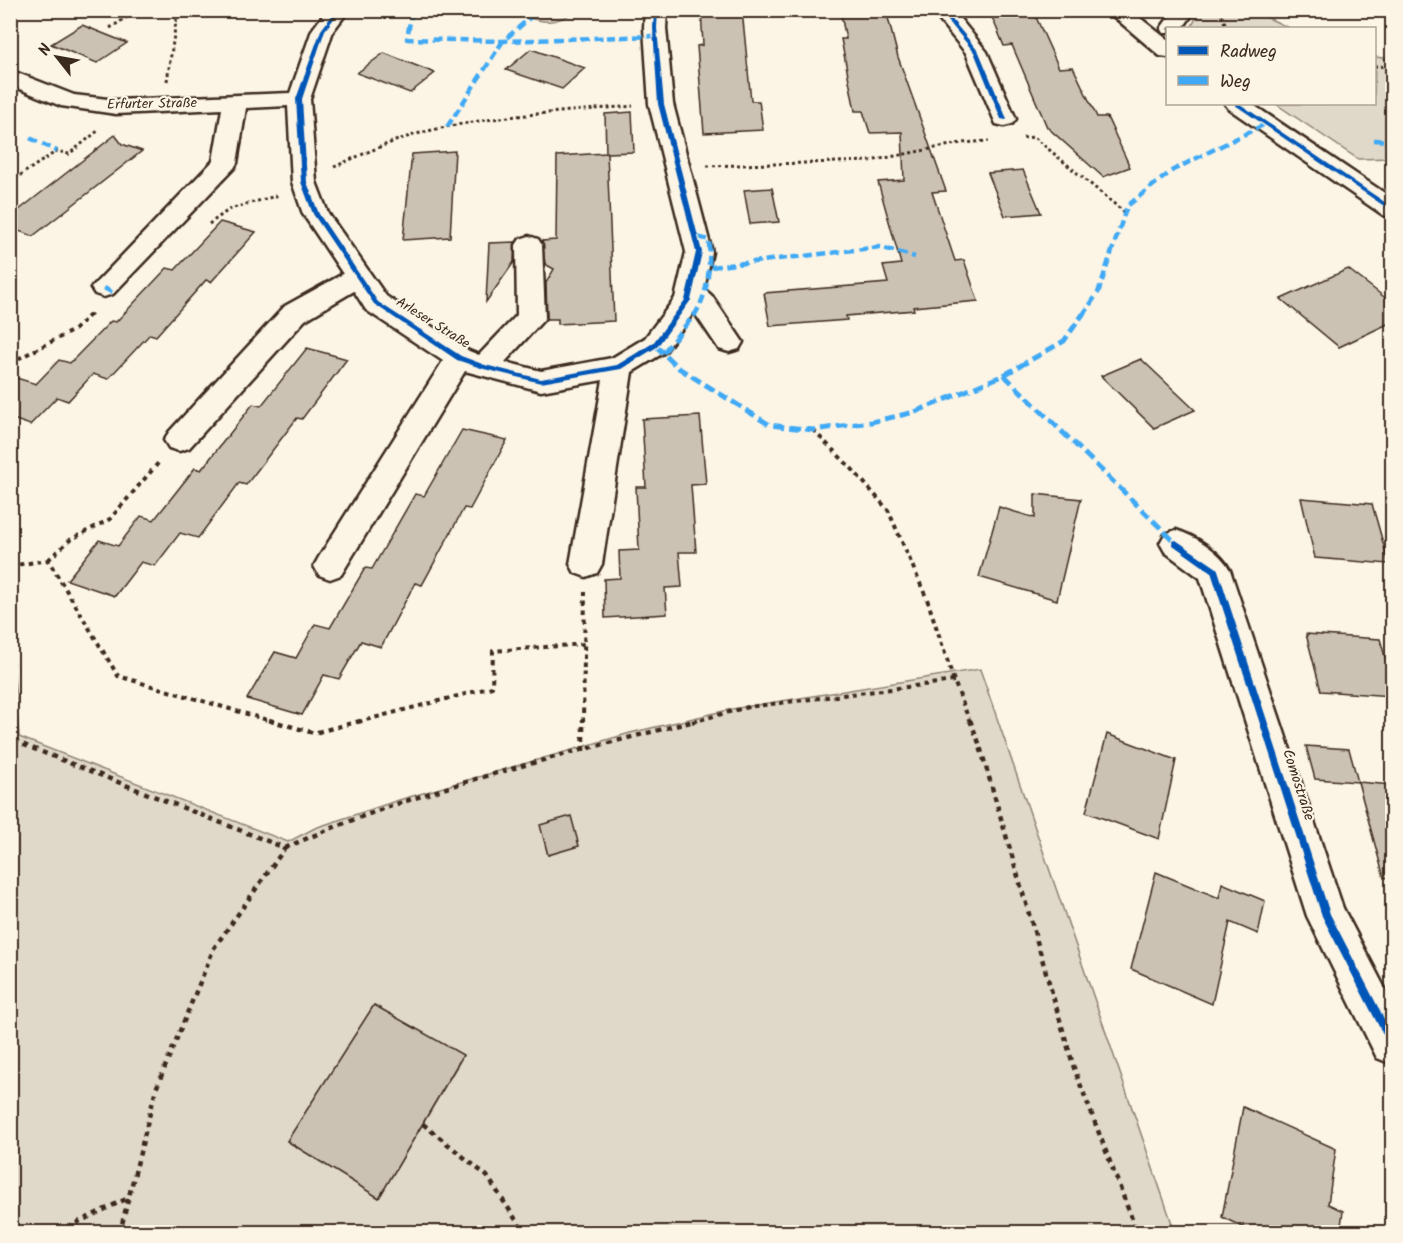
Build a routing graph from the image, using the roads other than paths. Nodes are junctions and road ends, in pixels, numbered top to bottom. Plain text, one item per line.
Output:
1 (339, 10) edge
2 (656, 10) edge
3 (941, 10) edge
4 (1116, 10) edge
5 (1185, 10) edge
6 (1175, 27) edge
7 (1166, 39) edge
8 (10, 77) edge
9 (299, 99) junction
10 (235, 102) junction
11 (1238, 105) edge
12 (1004, 119) dead end
13 (1392, 209) edge
14 (529, 245) dead end
15 (357, 277) junction
16 (104, 288) dead end
17 (690, 292) junction
18 (729, 342) dead end
19 (456, 349) junction
20 (619, 367) junction
21 (178, 440) road end
22 (1176, 543) dead end
23 (585, 564) road end
24 (330, 566) dead end
25 (1392, 1043) edge

1 - 9 street, Arleser Straße
2 - 17 street, Arleser Straße
3 - 12 street
4 - 7 street
5 - 6 street
8 - 10 street, Erfurter Straße
9 - 10 street, Erfurter Straße
9 - 15 street, Arleser Straße
10 - 16 street
11 - 13 street
14 - 19 street
15 - 19 street, Arleser Straße
15 - 21 street
17 - 18 street
17 - 20 street, Arleser Straße
19 - 20 street, Arleser Straße
19 - 24 street
20 - 23 street
22 - 25 street, Comostraße

